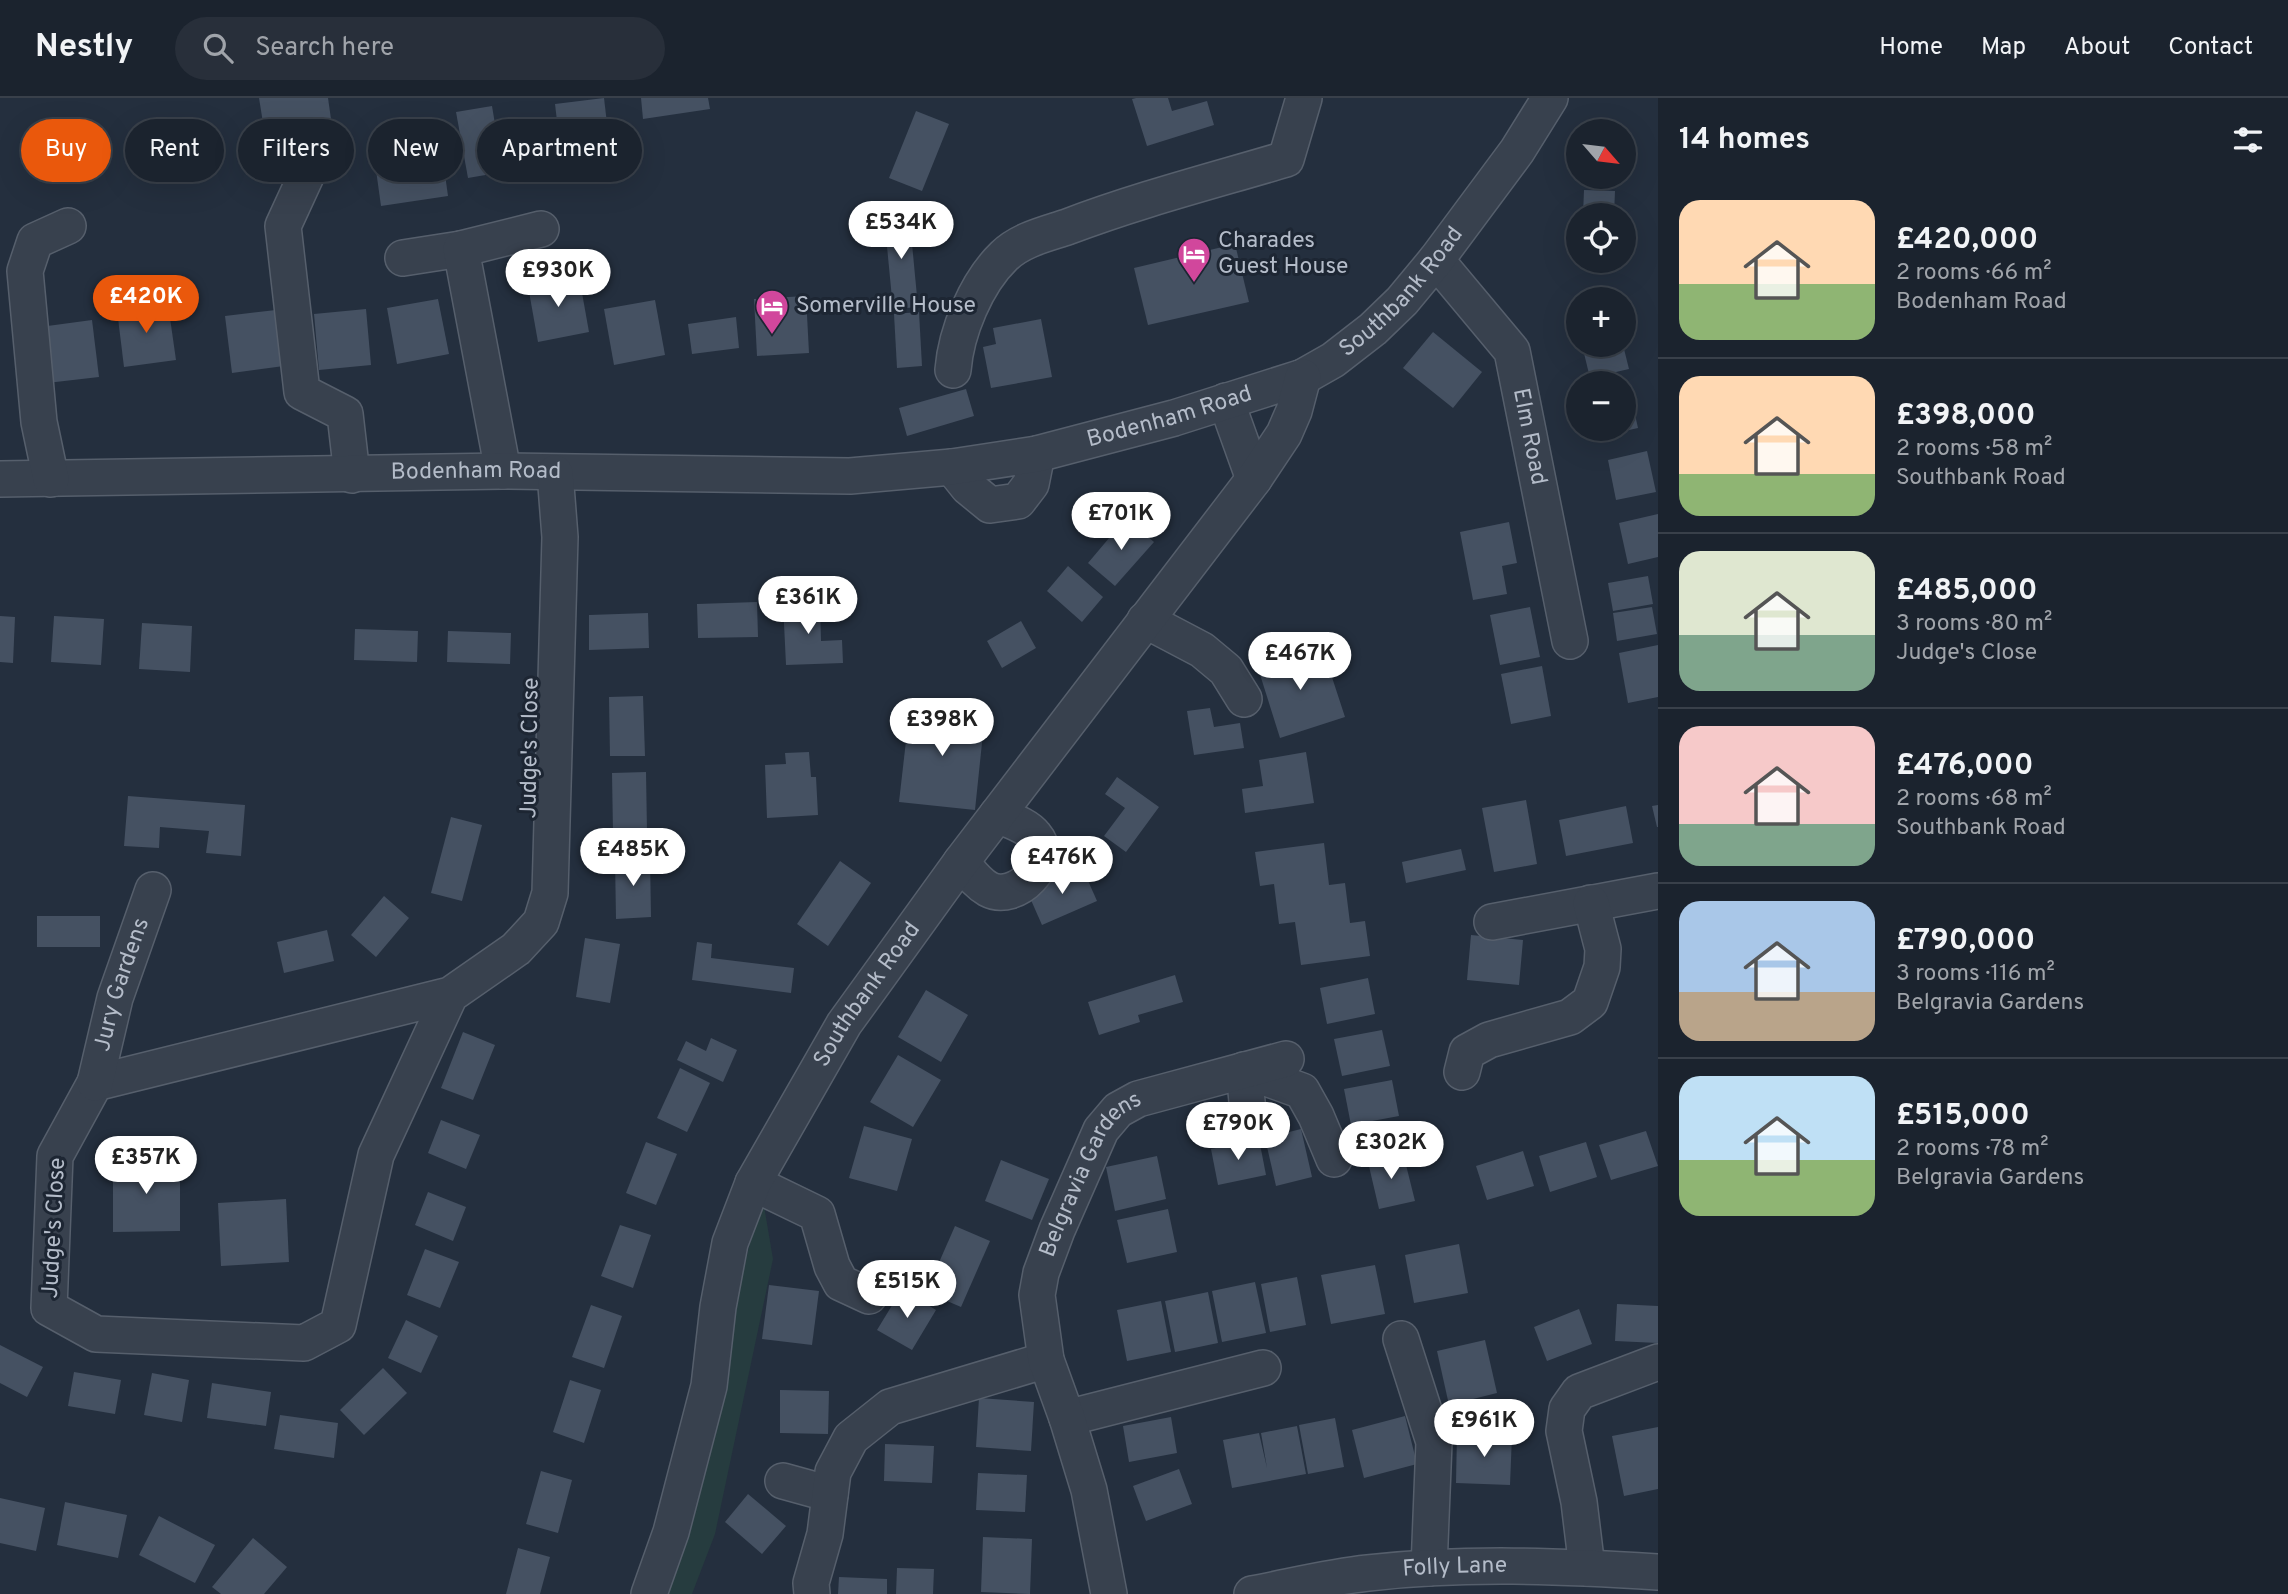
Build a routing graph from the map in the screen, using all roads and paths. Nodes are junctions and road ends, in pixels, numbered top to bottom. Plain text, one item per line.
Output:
1 (1304, 98) edge
2 (1550, 98) edge
3 (303, 182) edge
4 (68, 226) dead end
5 (541, 229) dead end
6 (461, 249) junction
7 (403, 258) dead end
8 (1436, 260) junction
9 (953, 370) dead end
10 (1303, 377) junction
11 (1226, 401) junction
12 (503, 471) junction
13 (555, 473) junction
14 (352, 475) junction
15 (0, 478) edge
16 (51, 479) junction
17 (1254, 479) junction
18 (1145, 620) junction
19 (1570, 641) dead end
20 (1244, 699) dead end
21 (997, 815) junction
22 (961, 862) junction
23 (153, 890) dead end
24 (1658, 891) edge
25 (1591, 903) junction
26 (1492, 922) dead end
27 (450, 995) junction
28 (1286, 1059) dead end
29 (1244, 1070) junction
30 (1462, 1072) dead end
31 (95, 1083) junction
32 (1248, 1112) dead end
33 (1334, 1158) dead end
34 (753, 1183) junction
35 (869, 1296) dead end
36 (1401, 1339) dead end
37 (1046, 1360) junction
38 (1658, 1362) edge
39 (1263, 1368) dead end
40 (1067, 1418) junction
41 (783, 1482) dead end
42 (830, 1494) junction
43 (1429, 1568) junction
44 (1587, 1568) junction
45 (1658, 1572) edge
46 (649, 1594) edge
47 (812, 1594) edge
48 (1109, 1594) edge
49 (1252, 1594) edge

1 - 9 street
2 - 8 street, Southbank Road
3 - 14 street
4 - 16 street
5 - 6 street
6 - 7 street
6 - 12 street
8 - 10 street, Southbank Road
8 - 19 street, Elm Road
10 - 11 street, Bodenham Road
10 - 17 street, Southbank Road
11 - 13 street, Bodenham Road
11 - 17 street
12 - 13 street, Bodenham Road
12 - 14 street, Bodenham Road
13 - 27 street, Judge's Close
14 - 16 street, Bodenham Road
15 - 16 street, Bodenham Road
17 - 18 street, Southbank Road
18 - 20 street
18 - 21 street, Southbank Road
21 - 22 street, Southbank Road
21 - 22 street
22 - 34 street, Southbank Road
23 - 31 street, Jury Gardens
24 - 25 street
25 - 26 street
25 - 30 street
27 - 31 street, Judge's Close
27 - 31 street, Judge's Close
28 - 29 street, Belgravia Gardens
29 - 32 street
29 - 33 street
29 - 37 street, Belgravia Gardens
34 - 35 street
34 - 46 street, Southbank Road
36 - 43 street
37 - 40 street, Belgravia Gardens
37 - 42 street
38 - 44 street
39 - 40 street
40 - 48 street, Belgravia Gardens
41 - 42 street
42 - 47 street
43 - 44 street, Folly Lane
43 - 49 street, Folly Lane
44 - 45 street, Folly Lane

